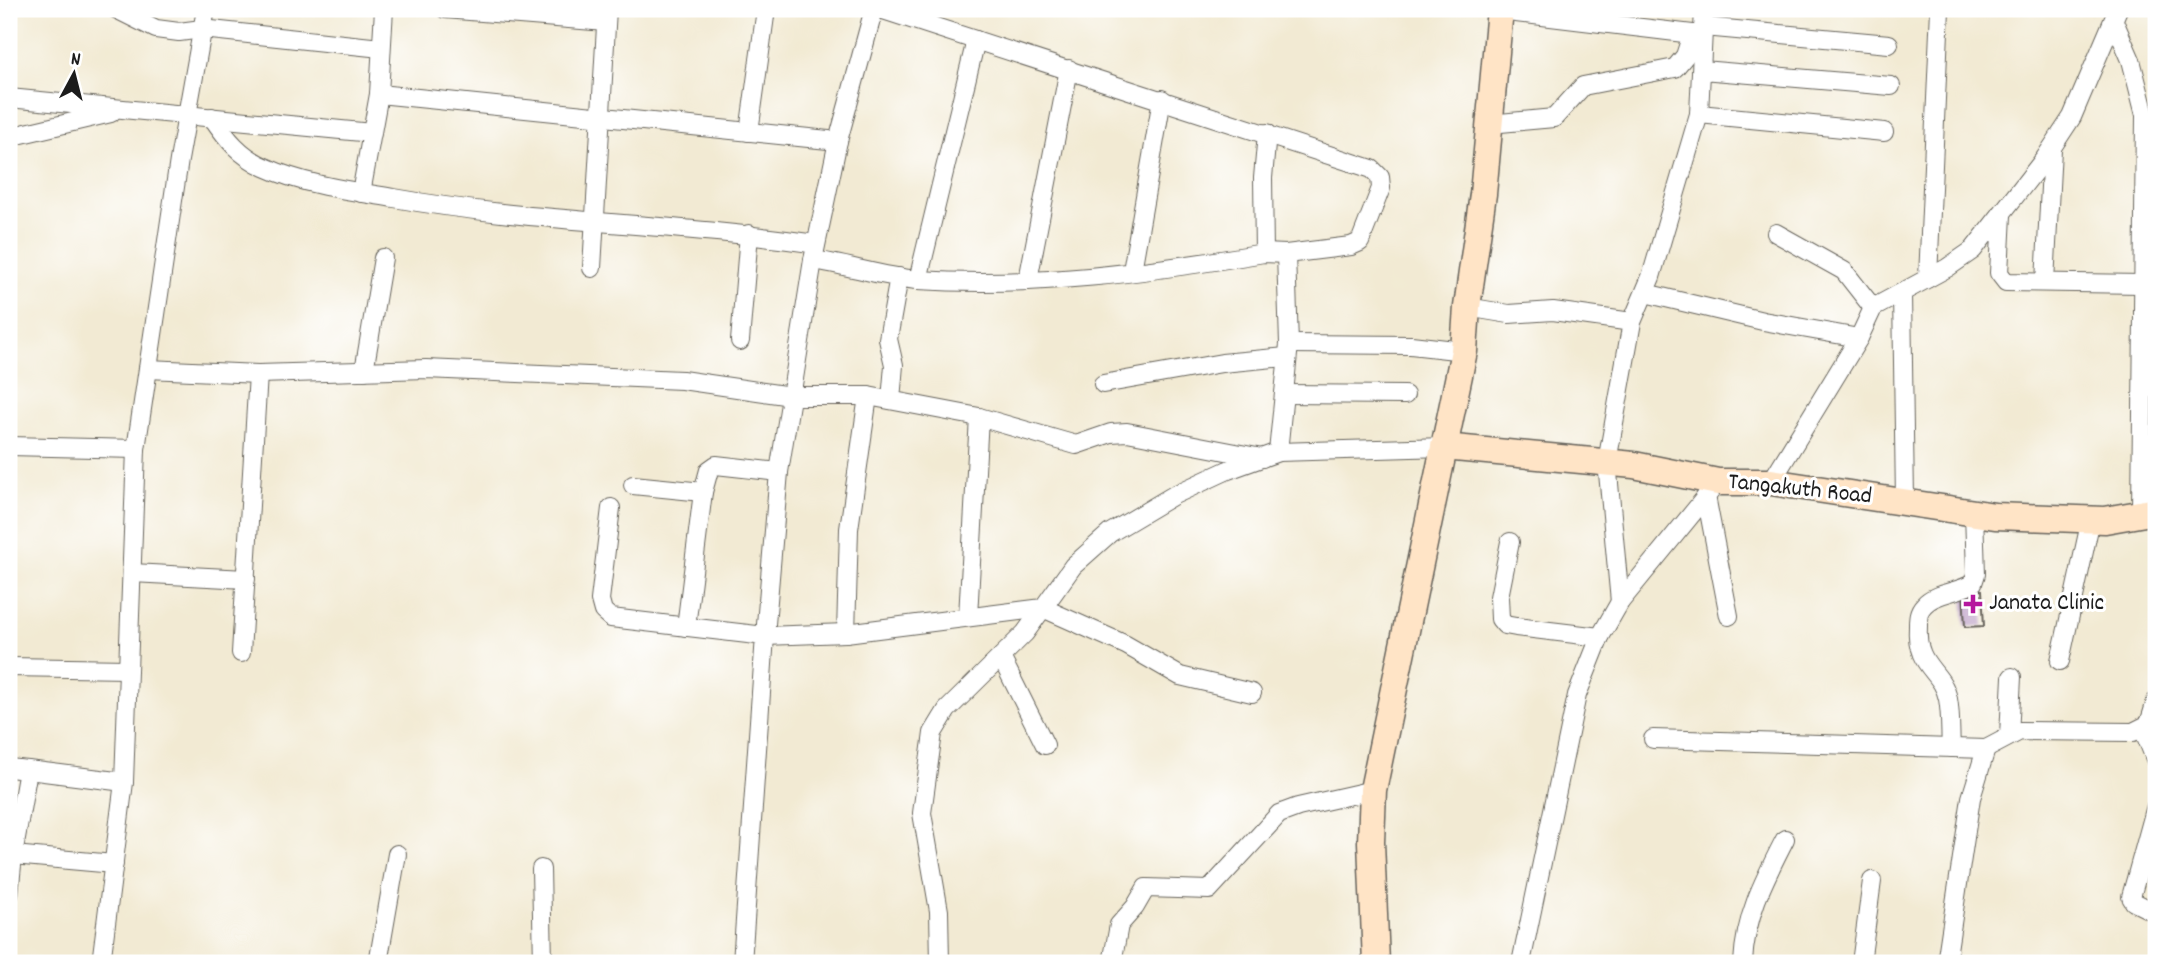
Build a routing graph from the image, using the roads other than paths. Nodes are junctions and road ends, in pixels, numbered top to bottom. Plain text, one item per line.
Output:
1 (121, 9) edge
2 (206, 9) edge
3 (384, 9) edge
4 (445, 9) edge
5 (766, 9) edge
6 (874, 9) edge
7 (880, 9) edge
8 (1704, 9) edge
9 (1940, 9) edge
10 (1499, 10) edge
11 (607, 15) edge
12 (2116, 15) edge
13 (202, 29) junction
14 (1700, 32) junction
15 (976, 40) junction
16 (1889, 44) dead end
17 (381, 48) junction
18 (1069, 69) junction
19 (1702, 70) junction
20 (1891, 86) dead end
21 (379, 94) junction
22 (9, 98) edge
23 (1162, 99) junction
24 (129, 109) junction
25 (188, 114) junction
26 (1699, 114) junction
27 (212, 117) junction
28 (600, 118) junction
29 (1489, 124) junction
30 (749, 132) junction
31 (1884, 132) dead end
32 (372, 133) junction
33 (1267, 133) junction
34 (9, 137) edge
35 (838, 141) junction
36 (2151, 143) edge
37 (2052, 149) junction
38 (361, 194) junction
39 (2002, 215) junction
40 (595, 220) junction
41 (1776, 233) dead end
42 (750, 234) junction
43 (814, 252) junction
44 (1264, 253) junction
45 (1286, 254) junction
46 (383, 258) dead end
47 (592, 268) dead end
48 (1132, 271) junction
49 (899, 277) junction
50 (1928, 278) junction
51 (918, 280) junction
52 (1027, 280) junction
53 (2045, 282) junction
54 (2143, 285) junction
55 (1645, 293) junction
56 (1902, 293) junction
57 (1466, 307) junction
58 (1873, 307) junction
59 (1632, 322) junction
60 (1859, 338) junction
61 (740, 341) dead end
62 (1287, 351) junction
63 (1464, 351) junction
64 (148, 369) junction
65 (364, 371) junction
66 (258, 374) junction
67 (1103, 384) dead end
68 (2149, 391) edge
69 (1284, 394) junction
70 (1405, 395) dead end
71 (791, 396) junction
72 (868, 396) junction
73 (891, 400) junction
74 (979, 417) junction
75 (9, 446) edge
76 (1444, 447) junction
77 (136, 449) junction
78 (1270, 455) junction
79 (1607, 462) junction
80 (779, 472) junction
81 (1771, 482) junction
82 (633, 485) dead end
83 (1712, 489) junction
84 (703, 492) junction
85 (1905, 501) junction
86 (611, 508) dead end
87 (2148, 512) edge
88 (1974, 513) junction
89 (2091, 519) junction
90 (1510, 542) dead end
91 (132, 573) junction
92 (246, 579) junction
93 (1620, 602) junction
94 (1043, 608) junction
95 (1729, 616) dead end
96 (968, 617) junction
97 (686, 627) junction
98 (846, 633) junction
99 (765, 636) junction
100 (1600, 637) junction
101 (242, 653) dead end
102 (1001, 657) junction
103 (2060, 661) dead end
104 (9, 667) edge
105 (128, 670) junction
106 (2012, 677) dead end
107 (1252, 693) dead end
108 (2156, 701) edge
109 (2143, 729) junction
110 (2009, 736) junction
111 (1653, 739) dead end
112 (1045, 745) dead end
113 (1951, 748) junction
114 (1986, 749) junction
115 (2156, 761) edge
116 (9, 768) edge
117 (27, 770) junction
118 (124, 782) junction
119 (1373, 790) junction
120 (2156, 806) edge
121 (1785, 839) dead end
122 (11, 854) edge
123 (397, 854) dead end
124 (114, 864) junction
125 (541, 869) dead end
126 (1872, 881) dead end
127 (9, 895) edge
128 (2156, 913) edge
129 (101, 963) edge
130 (378, 963) edge
131 (543, 963) edge
132 (742, 963) edge
133 (940, 963) edge
134 (1112, 963) edge
135 (1376, 963) edge
136 (1521, 963) edge
137 (1742, 963) edge
138 (1861, 963) edge
139 (1946, 963) edge

1 - 13 street
2 - 13 street
3 - 17 street
4 - 11 street
5 - 30 street
6 - 35 street
7 - 15 street
8 - 14 street
9 - 50 street
10 - 14 street
10 - 29 street
11 - 28 street
12 - 36 street
12 - 37 street
13 - 17 street
13 - 25 street
14 - 16 street
14 - 19 street
14 - 29 street
15 - 18 street
15 - 51 street
17 - 21 street
18 - 23 street
18 - 52 street
19 - 20 street
19 - 26 street
21 - 28 street
21 - 32 street
22 - 24 street
23 - 33 street
23 - 48 street
24 - 25 street
24 - 34 street
25 - 27 street
25 - 64 street
26 - 31 street
26 - 55 street
27 - 32 street
27 - 38 street
28 - 30 street
28 - 40 street
29 - 57 street
30 - 35 street
32 - 38 street
33 - 44 street
33 - 45 street
35 - 43 street
36 - 54 street
37 - 39 street
37 - 53 street
38 - 40 street
39 - 50 street
39 - 53 street
40 - 42 street
40 - 47 street
41 - 58 street
42 - 43 street
42 - 61 street
43 - 49 street
43 - 71 street
44 - 45 street
44 - 48 street
45 - 62 street
46 - 65 street
48 - 52 street
49 - 51 street
49 - 73 street
50 - 56 street
51 - 52 street
53 - 54 street
54 - 68 street
55 - 59 street
55 - 60 street
56 - 58 street
56 - 85 street
57 - 59 street
57 - 63 street
58 - 60 street
59 - 79 street
60 - 81 street
62 - 63 street
62 - 67 street
62 - 69 street
63 - 76 street
64 - 66 street
64 - 77 street
65 - 66 street
65 - 71 street
66 - 92 street
68 - 87 street
69 - 70 street
69 - 78 street
71 - 72 street
71 - 80 street
72 - 73 street
72 - 98 street
73 - 74 street
74 - 78 street
74 - 96 street
75 - 77 street
76 - 78 street
76 - 79 street, Tangakuth Road
76 - 119 street
77 - 91 street
78 - 94 street
79 - 83 street, Tangakuth Road
79 - 93 street
80 - 84 street
80 - 99 street
81 - 83 street, Tangakuth Road
81 - 85 street, Tangakuth Road
82 - 84 street
83 - 93 street
83 - 95 street
84 - 97 street
85 - 88 street, Tangakuth Road
86 - 97 street
87 - 89 street, Tangakuth Road
88 - 89 street, Tangakuth Road
88 - 113 street
89 - 103 street
90 - 100 street
91 - 92 street
91 - 105 street
92 - 101 street
93 - 100 street
94 - 96 street
94 - 102 street
94 - 107 street
96 - 98 street
97 - 99 street
98 - 99 street
99 - 132 street
100 - 136 street
102 - 112 street
102 - 133 street
104 - 105 street
105 - 118 street
106 - 110 street
108 - 109 street
109 - 110 street
109 - 115 street
110 - 114 street
111 - 113 street
113 - 114 street
114 - 139 street
116 - 117 street
117 - 118 street
117 - 122 street
118 - 124 street
119 - 134 street
119 - 135 street
120 - 128 street
121 - 137 street
122 - 124 street
122 - 127 street
123 - 130 street
124 - 129 street
125 - 131 street
126 - 138 street

